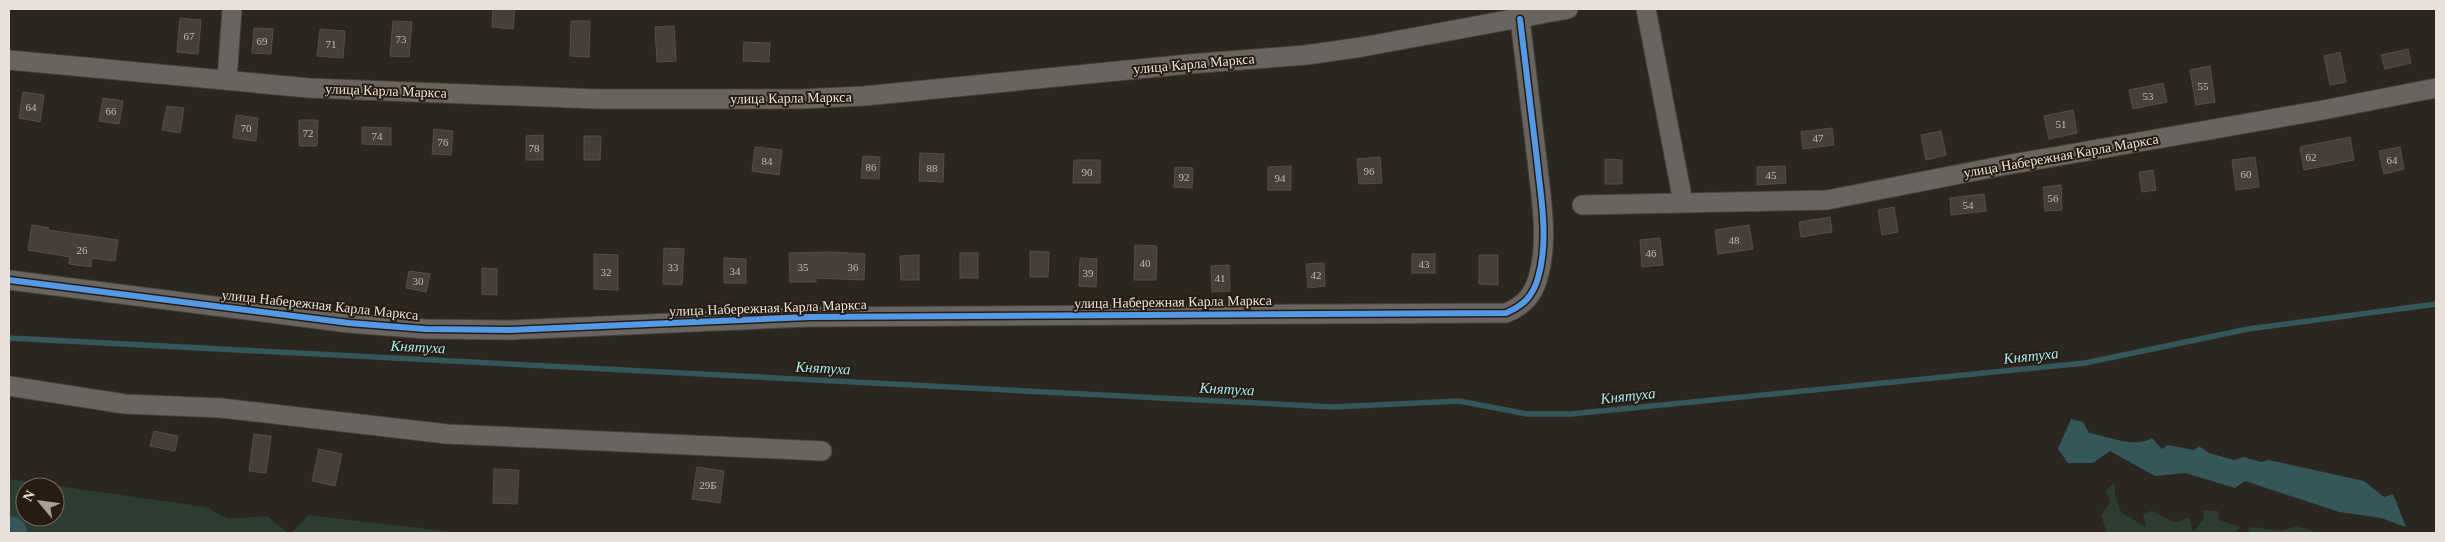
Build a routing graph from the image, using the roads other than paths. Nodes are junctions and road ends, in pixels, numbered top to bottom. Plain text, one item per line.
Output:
1 (232, 9) edge
2 (1568, 9) edge
3 (1646, 9) edge
4 (1520, 19) junction
5 (9, 60) edge
6 (227, 80) junction
7 (2436, 88) edge
8 (1683, 202) junction
9 (1582, 206) dead end
10 (9, 280) edge
11 (9, 386) edge
12 (822, 451) dead end

1 - 6 street
2 - 4 street, улица Карла Маркса
3 - 8 street
4 - 6 street, улица Карла Маркса
4 - 10 street, улица Набережная Карла Маркса
5 - 6 street, улица Карла Маркса
7 - 8 street, улица Набережная Карла Маркса
8 - 9 street, улица Набережная Карла Маркса
11 - 12 street

